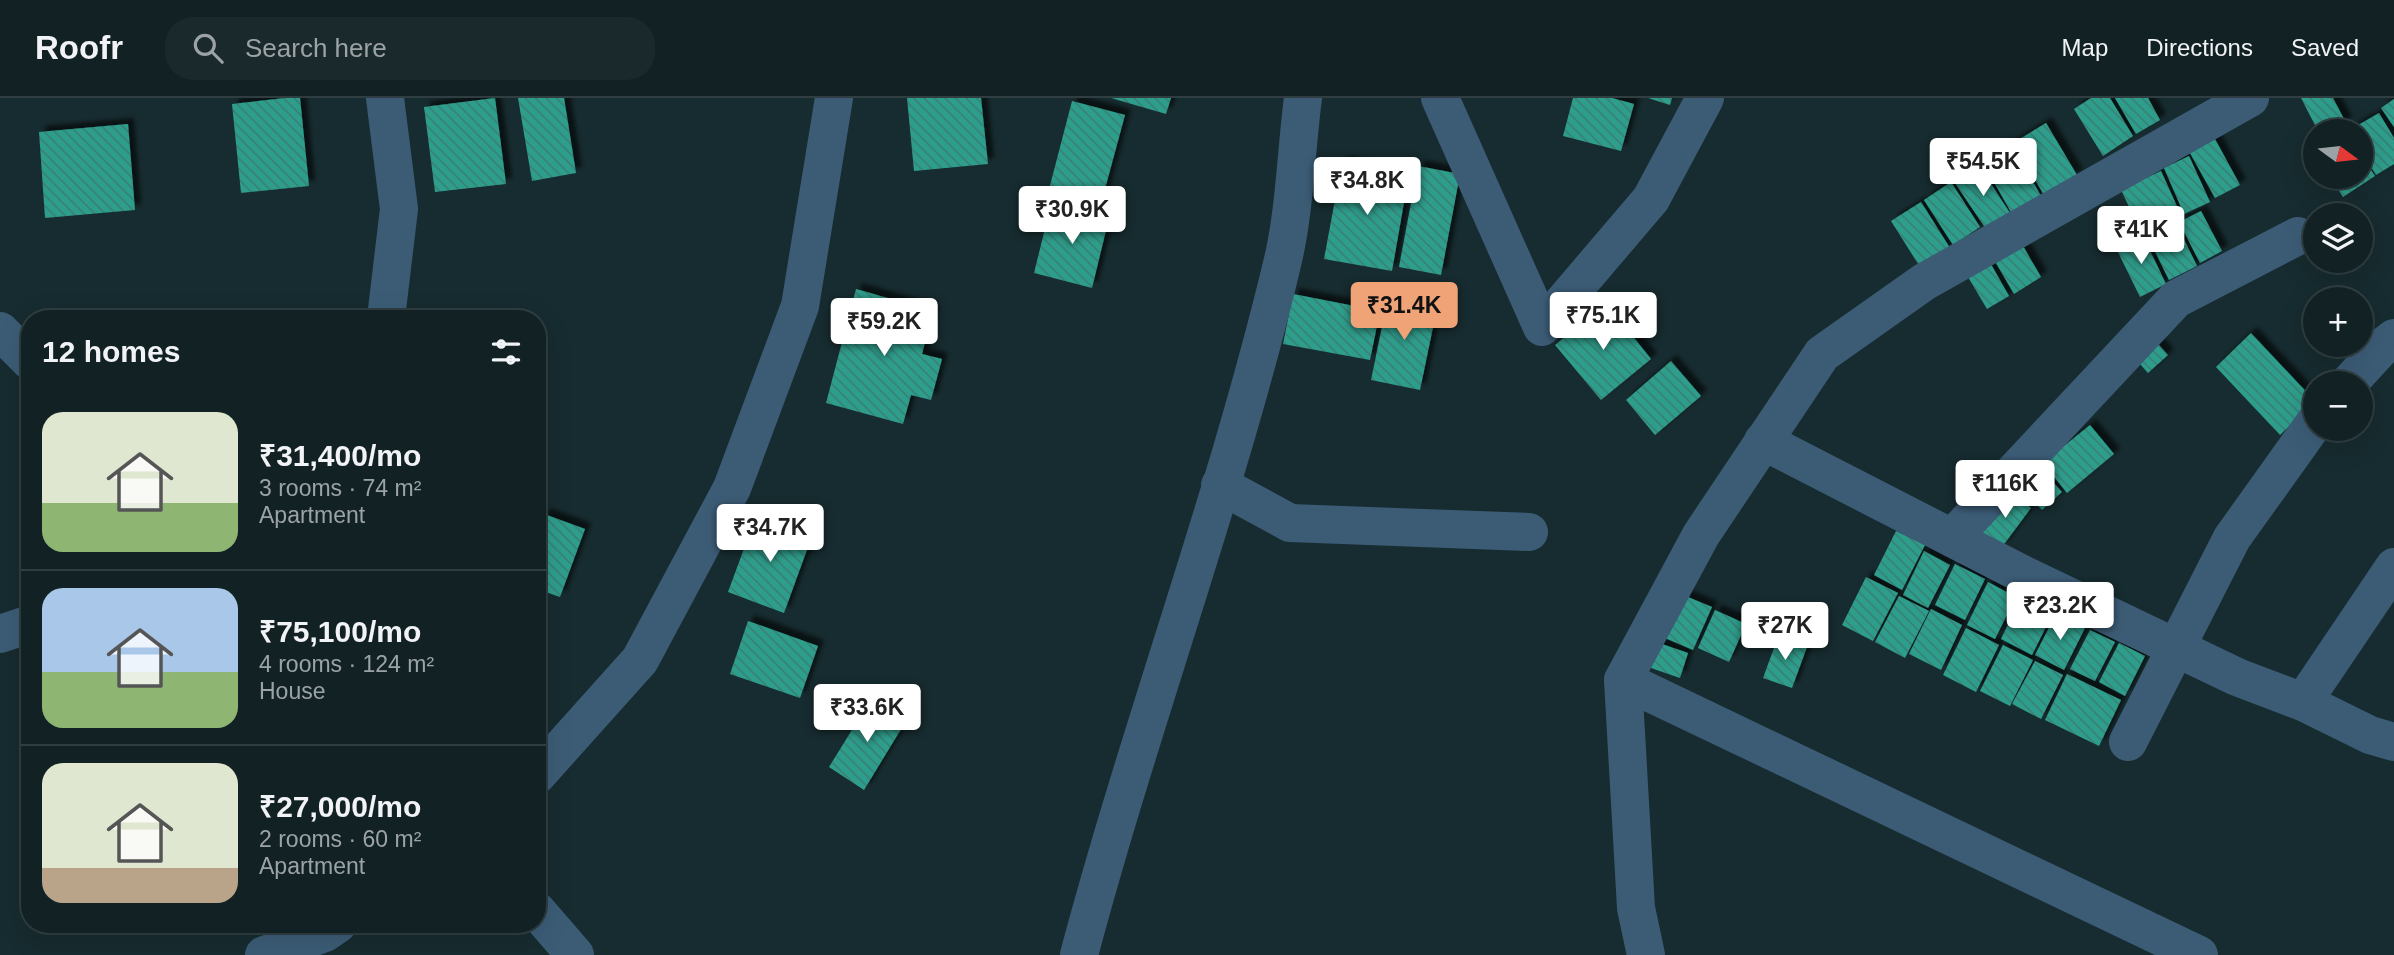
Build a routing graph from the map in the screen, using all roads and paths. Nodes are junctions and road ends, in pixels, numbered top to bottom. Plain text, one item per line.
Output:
1 (385, 98) edge
2 (834, 98) edge
3 (1303, 98) edge
4 (1440, 98) edge
5 (1705, 98) edge
6 (2250, 98) edge
7 (2298, 236) dead end
8 (387, 310) edge
9 (0, 331) edge
10 (2394, 338) edge
11 (21, 352) edge
12 (2361, 371) edge
13 (2303, 439) edge
14 (1763, 441) junction
15 (1220, 485) junction
16 (1529, 532) dead end
17 (1952, 538) junction
18 (2394, 567) edge
19 (21, 627) edge
20 (0, 634) edge
21 (2177, 649) junction
22 (1623, 680) junction
23 (2304, 702) junction
24 (2128, 742) dead end
25 (2394, 742) edge
26 (546, 765) edge
27 (546, 921) edge
28 (325, 933) edge
29 (264, 955) edge
30 (575, 955) edge
31 (1079, 955) edge
32 (1646, 955) edge
33 (2199, 955) edge

1 - 8 street
2 - 26 street
3 - 15 street
4 - 5 street
6 - 14 street
7 - 17 street
9 - 11 street
10 - 12 street
13 - 21 street
14 - 17 street
14 - 22 street
15 - 16 street
15 - 31 street
17 - 21 street
18 - 23 street
19 - 20 street
21 - 23 street
21 - 24 street
22 - 32 street
22 - 33 street
23 - 25 street
27 - 30 street
28 - 29 street

